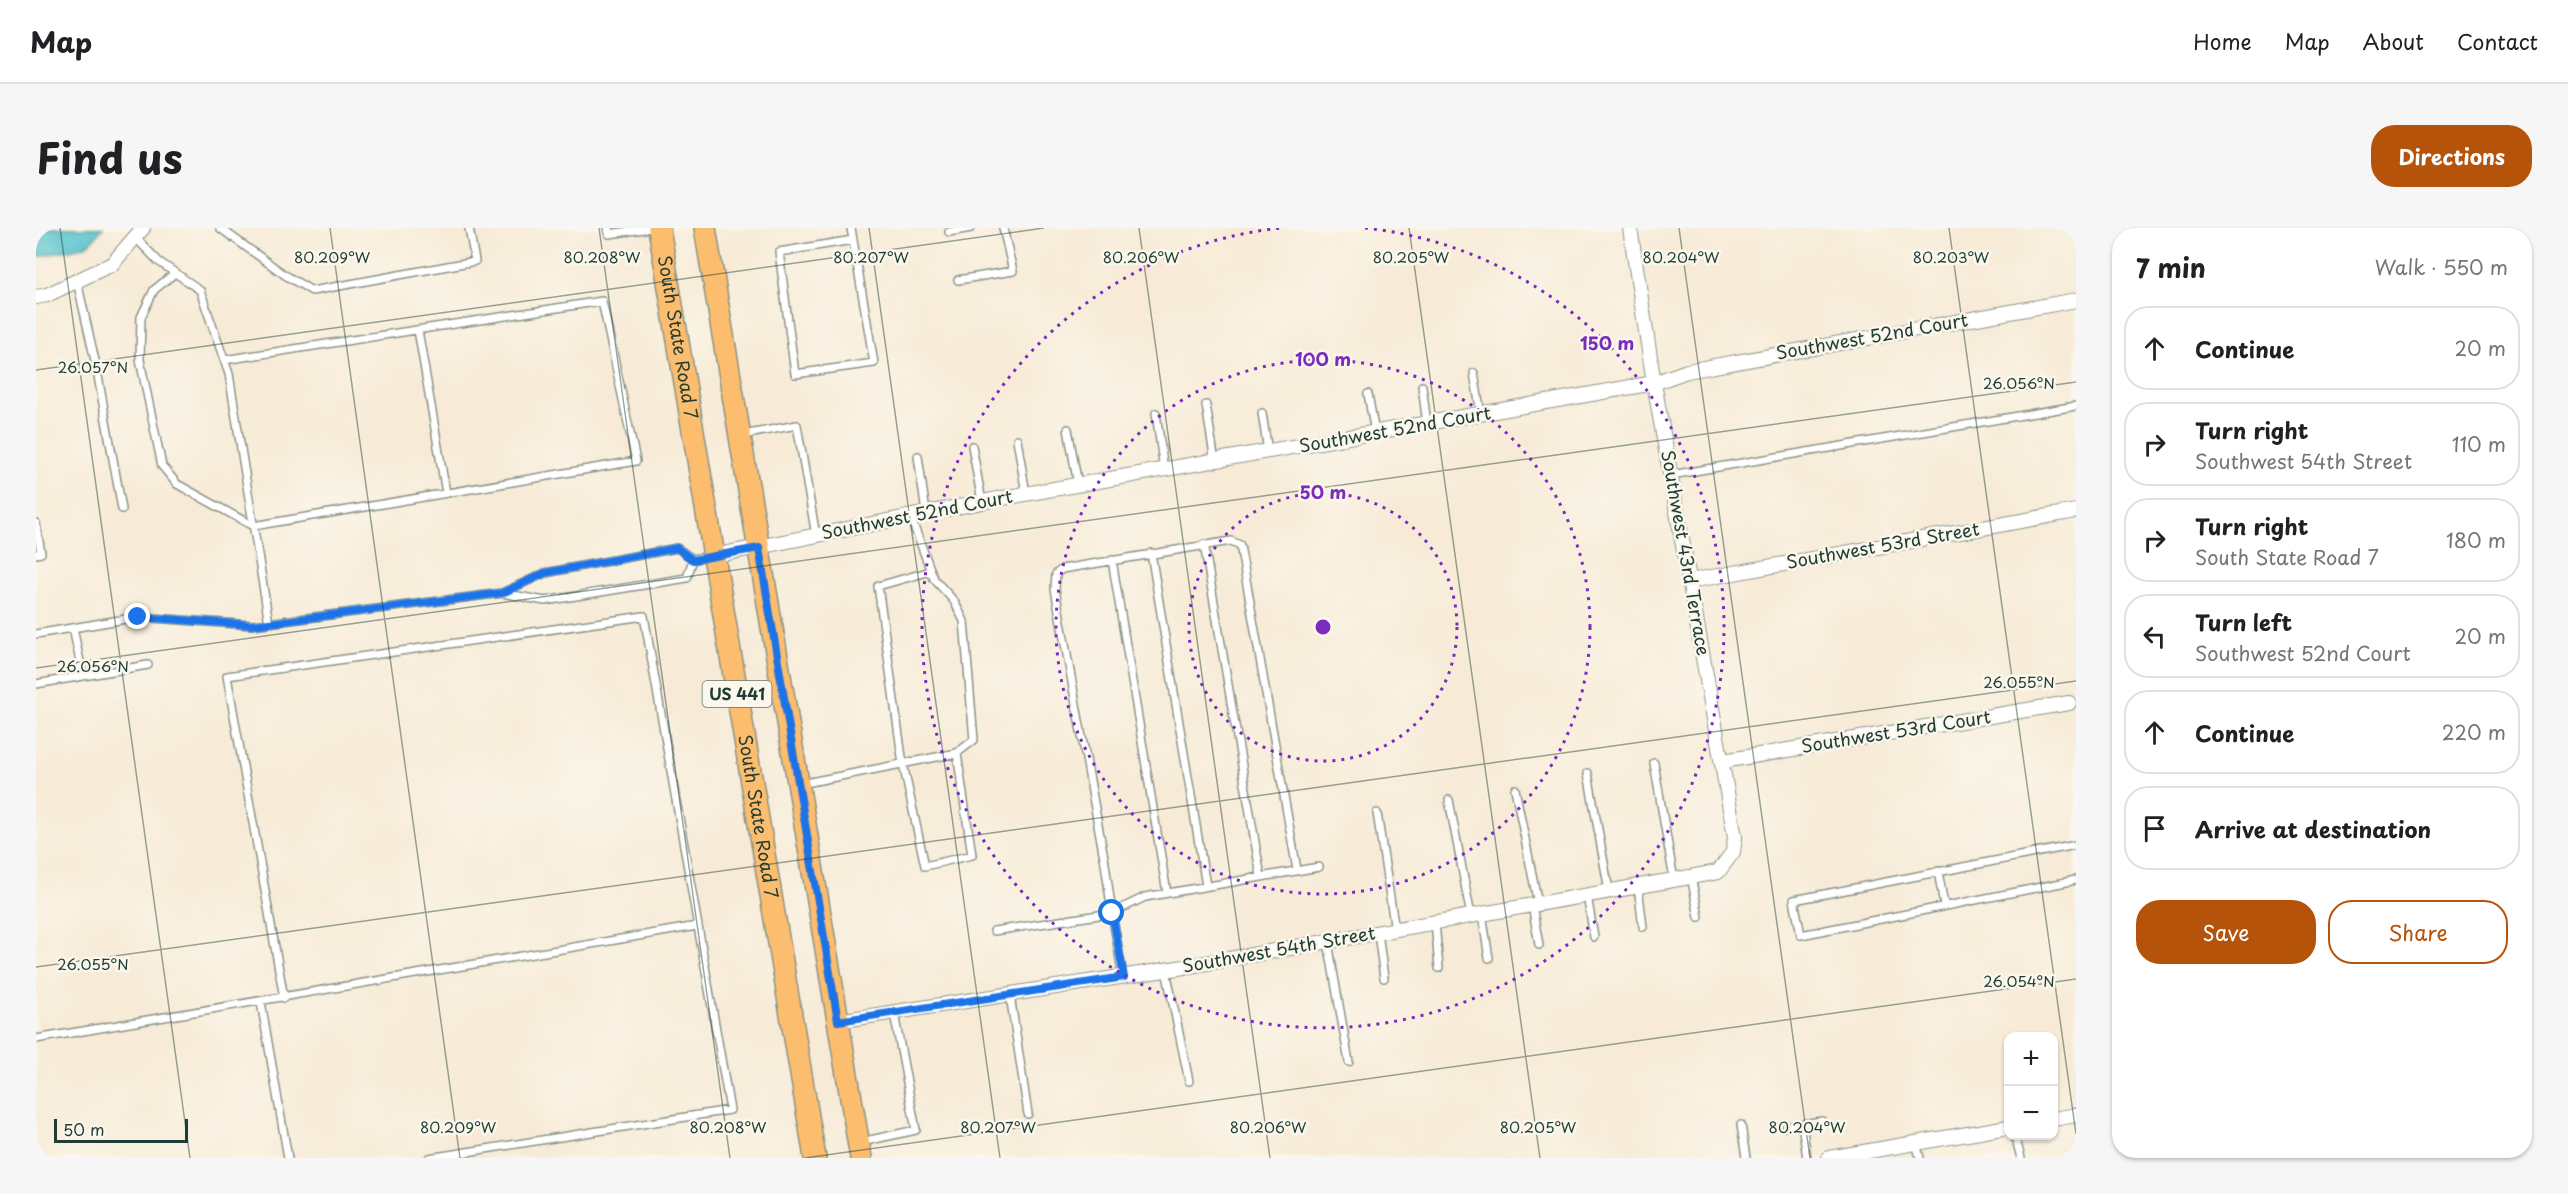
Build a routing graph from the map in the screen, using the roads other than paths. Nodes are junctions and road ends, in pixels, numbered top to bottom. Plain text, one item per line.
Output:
1 (220, 228) edge
2 (469, 228) edge
3 (608, 228) edge
4 (651, 228) edge
5 (658, 228) edge
6 (705, 228) edge
7 (851, 228) edge
8 (971, 228) edge
9 (1003, 228) edge
10 (1630, 228) edge
11 (950, 232) dead end
12 (139, 233) edge
13 (853, 240) junction
14 (175, 273) junction
15 (958, 280) dead end
16 (77, 281) junction
17 (36, 297) edge
18 (2076, 300) edge
19 (418, 330) junction
20 (224, 360) junction
21 (1474, 373) dead end
22 (1654, 383) junction
23 (1422, 386) dead end
24 (1368, 394) dead end
25 (1206, 405) dead end
26 (2076, 406) edge
27 (1156, 413) dead end
28 (1262, 413) dead end
29 (1481, 414) junction
30 (1426, 424) junction
31 (1068, 429) dead end
32 (1375, 433) junction
33 (740, 435) junction
34 (1017, 439) dead end
35 (972, 446) dead end
36 (1268, 452) junction
37 (918, 456) dead end
38 (1215, 462) junction
39 (1164, 470) junction
40 (1671, 475) junction
41 (1078, 485) junction
42 (446, 493) junction
43 (1026, 494) junction
44 (982, 502) junction
45 (122, 509) dead end
46 (2076, 511) edge
47 (926, 513) junction
48 (910, 516) junction
49 (36, 523) edge
50 (254, 526) junction
51 (816, 536) junction
52 (1204, 544) junction
53 (759, 548) junction
54 (1150, 553) junction
55 (36, 554) edge
56 (703, 558) junction
57 (1112, 560) junction
58 (931, 571) junction
59 (1690, 581) junction
60 (502, 593) junction
61 (269, 623) junction
62 (73, 628) junction
63 (36, 634) edge
64 (148, 665) dead end
65 (83, 676) junction
66 (36, 684) edge
67 (2069, 703) dead end
68 (957, 753) junction
69 (1723, 761) junction
70 (1654, 763) dead end
71 (903, 764) junction
72 (1588, 773) dead end
73 (798, 784) junction
74 (1515, 789) dead end
75 (1449, 800) dead end
76 (1377, 813) dead end
77 (2076, 845) edge
78 (1319, 867) dead end
79 (1297, 870) junction
80 (1938, 871) junction
81 (1718, 872) joint
82 (1691, 876) junction
83 (1261, 877) junction
84 (1674, 879) junction
85 (2076, 880) edge
86 (1206, 886) junction
87 (1638, 886) junction
88 (1609, 891) junction
89 (1167, 893) junction
90 (1587, 895) junction
91 (1535, 905) junction
92 (1944, 906) junction
93 (1112, 913) junction
94 (1476, 915) junction
95 (1698, 917) dead end
96 (1435, 922) junction
97 (697, 926) junction
98 (1643, 927) dead end
99 (1395, 930) junction
100 (994, 931) dead end
101 (1378, 933) junction
102 (1594, 937) dead end
103 (1328, 942) junction
104 (1539, 945) dead end
105 (1489, 958) dead end
106 (1439, 968) dead end
107 (1166, 970) junction
108 (1124, 977) junction
109 (1384, 978) dead end
110 (1011, 995) junction
111 (284, 998) junction
112 (261, 1002) junction
113 (894, 1013) junction
114 (838, 1021) junction
115 (36, 1039) edge
116 (1349, 1062) dead end
117 (1189, 1081) dead end
118 (1028, 1114) dead end
119 (2076, 1115) edge
120 (2058, 1118) edge
121 (1822, 1121) dead end
122 (1802, 1124) junction
123 (1741, 1125) dead end
124 (1786, 1127) dead end
125 (2004, 1128) edge
126 (2016, 1140) edge
127 (1916, 1143) junction
128 (860, 1150) edge
129 (288, 1158) edge
130 (429, 1158) edge
131 (815, 1158) edge
132 (1746, 1158) edge
133 (1807, 1158) edge
134 (1829, 1158) edge
135 (1920, 1158) edge
136 (2021, 1158) edge

1 - 2 lane
3 - 4 lane
5 - 56 main road, South State Road 7 / US 441
6 - 33 main road, US 441
7 - 13 lane
8 - 11 lane
9 - 15 lane
10 - 22 street, Southwest 43rd Terrace
12 - 14 lane
12 - 16 street
13 - 13 lane
14 - 20 lane
14 - 50 lane
16 - 17 street
16 - 45 lane
18 - 22 street, Southwest 52nd Court
19 - 20 lane
19 - 42 lane
19 - 42 lane
20 - 50 lane
21 - 29 lane
22 - 29 street, Southwest 52nd Court
22 - 40 street, Southwest 43rd Terrace
23 - 30 lane
24 - 32 lane
25 - 38 lane
26 - 40 lane
27 - 39 lane
28 - 36 lane
29 - 30 street, Southwest 52nd Court
30 - 32 street, Southwest 52nd Court
31 - 41 lane
32 - 36 street, Southwest 52nd Court
33 - 51 lane
33 - 53 main road, US 441
34 - 43 lane
35 - 44 lane
36 - 38 street, Southwest 52nd Court
37 - 47 lane
38 - 39 street, Southwest 52nd Court
39 - 41 street, Southwest 52nd Court
40 - 59 street, Southwest 43rd Terrace
41 - 43 street, Southwest 52nd Court
42 - 50 lane
43 - 44 street, Southwest 52nd Court
44 - 47 street, Southwest 52nd Court
46 - 59 street, Southwest 53rd Street
47 - 48 street, Southwest 52nd Court
48 - 51 street, Southwest 52nd Court
48 - 58 lane
49 - 55 lane
50 - 61 lane
51 - 53 street, Southwest 52nd Court
52 - 54 lane
52 - 79 lane
52 - 83 lane
53 - 56 street, Southwest 52nd Court
53 - 73 main road, US 441
54 - 57 lane
54 - 86 lane
56 - 60 lane
56 - 60 lane
56 - 131 main road, South State Road 7 / US 441
57 - 89 lane
57 - 93 lane
58 - 68 lane
58 - 71 lane
59 - 69 street, Southwest 43rd Terrace
60 - 61 lane
61 - 62 lane
62 - 63 lane
62 - 65 lane
64 - 65 lane
65 - 66 lane
67 - 69 street, Southwest 53rd Court
68 - 71 lane
68 - 71 lane
69 - 81 street, Southwest 43rd Terrace
70 - 84 lane
71 - 73 lane
72 - 88 lane
73 - 114 main road, US 441
74 - 91 lane
75 - 94 lane
76 - 99 lane
77 - 80 lane
78 - 79 lane
79 - 83 lane
80 - 92 lane
80 - 92 lane
81 - 82 street, Southwest 54th Street
82 - 84 street, Southwest 54th Street
82 - 95 lane
83 - 86 lane
84 - 87 street, Southwest 54th Street
85 - 92 lane
86 - 89 lane
87 - 88 street, Southwest 54th Street
87 - 98 lane
88 - 90 street, Southwest 54th Street
89 - 93 lane
90 - 91 street, Southwest 54th Street
90 - 102 lane
91 - 94 street, Southwest 54th Street
91 - 104 lane
93 - 100 lane
93 - 108 lane
94 - 96 street, Southwest 54th Street
94 - 105 lane
96 - 99 street, Southwest 54th Street
96 - 106 lane
97 - 111 lane
97 - 111 lane
97 - 130 lane
99 - 101 street, Southwest 54th Street
101 - 103 street, Southwest 54th Street
101 - 109 lane
103 - 107 street, Southwest 54th Street
103 - 116 lane
107 - 108 street, Southwest 54th Street
107 - 117 lane
108 - 110 street, Southwest 54th Street
110 - 113 street, Southwest 54th Street
110 - 118 lane
111 - 112 lane
112 - 115 lane
112 - 129 lane
113 - 114 street, Southwest 54th Street
113 - 128 lane
114 - 128 main road, US 441
119 - 120 street
121 - 122 lane
122 - 124 lane
122 - 133 lane
123 - 132 lane
125 - 127 street
126 - 136 lane
127 - 134 street
127 - 135 lane

